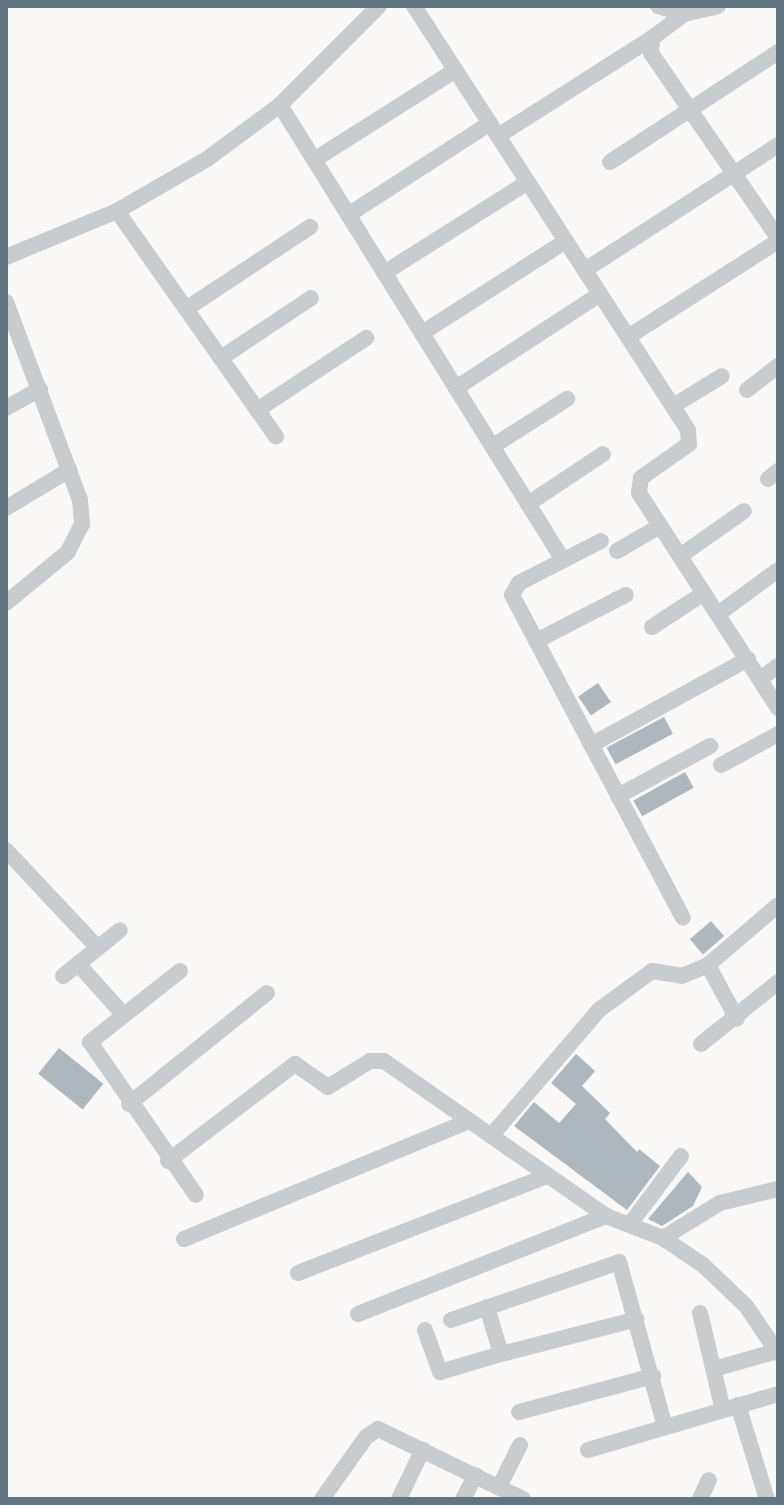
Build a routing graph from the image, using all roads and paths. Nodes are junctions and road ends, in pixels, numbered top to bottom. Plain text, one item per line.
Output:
1 (379, 6) edge
2 (414, 6) edge
3 (658, 6) edge
4 (718, 6) edge
5 (684, 14) junction
6 (652, 38) junction
7 (778, 52) edge
8 (456, 70) junction
9 (280, 105) junction
10 (691, 111) junction
11 (494, 130) junction
12 (778, 145) edge
13 (314, 160) junction
14 (610, 162) dead end
15 (734, 173) junction
16 (528, 182) junction
17 (117, 211) junction
18 (348, 215) junction
19 (310, 227) dead end
20 (778, 239) edge
21 (566, 241) junction
22 (6, 257) edge
23 (585, 270) junction
24 (384, 273) junction
25 (600, 294) junction
26 (311, 298) dead end
27 (186, 309) junction
28 (8, 311) edge
29 (422, 333) junction
30 (628, 337) junction
31 (366, 338) dead end
32 (221, 358) junction
33 (778, 366) edge
34 (722, 376) dead end
35 (456, 388) junction
36 (40, 389) junction
37 (747, 390) dead end
38 (567, 399) dead end
39 (673, 406) junction
40 (6, 408) edge
41 (257, 410) junction
42 (276, 436) dead end
43 (493, 446) junction
44 (603, 454) dead end
45 (69, 470) junction
46 (528, 504) junction
47 (6, 508) edge
48 (744, 511) dead end
49 (660, 526) junction
50 (601, 541) dead end
51 (617, 551) dead end
52 (680, 556) junction
53 (563, 560) junction
54 (778, 570) edge
55 (704, 593) junction
56 (626, 595) dead end
57 (6, 603) edge
58 (718, 614) junction
59 (652, 627) dead end
60 (536, 641) junction
61 (748, 659) junction
62 (778, 666) edge
63 (760, 679) junction
64 (778, 708) edge
65 (778, 734) edge
66 (591, 745) junction
67 (710, 746) dead end
68 (721, 765) dead end
69 (618, 796) junction
70 (6, 850) edge
71 (778, 905) edge
72 (683, 918) dead end
73 (120, 930) dead end
74 (98, 948) junction
75 (78, 964) junction
76 (708, 965) junction
77 (180, 971) dead end
78 (63, 976) dead end
79 (778, 982) edge
80 (267, 993) dead end
81 (123, 1014) junction
82 (737, 1019) junction
83 (701, 1044) dead end
84 (129, 1104) junction
85 (469, 1121) junction
86 (491, 1136) junction
87 (681, 1156) dead end
88 (168, 1161) junction
89 (547, 1176) junction
90 (778, 1189) edge
91 (196, 1195) dead end
92 (606, 1216) junction
93 (630, 1224) junction
94 (663, 1238) junction
95 (184, 1239) dead end
96 (298, 1273) dead end
97 (487, 1307) junction
98 (700, 1313) dead end
99 (358, 1314) dead end
100 (637, 1319) junction
101 (451, 1320) dead end
102 (425, 1330) dead end
103 (778, 1352) edge
104 (501, 1354) junction
105 (714, 1369) junction
106 (653, 1376) junction
107 (778, 1394) edge
108 (730, 1407) junction
109 (519, 1412) dead end
110 (665, 1427) junction
111 (520, 1445) dead end
112 (423, 1449) junction
113 (588, 1450) dead end
114 (476, 1475) junction
115 (709, 1480) dead end
116 (499, 1487) junction
117 (322, 1499) edge
118 (399, 1499) edge
119 (463, 1499) edge
120 (523, 1499) edge
121 (700, 1499) edge
122 (767, 1499) edge

1 - 9 street
2 - 8 street
3 - 5 street
4 - 5 street
5 - 6 street
6 - 10 street
6 - 11 street
7 - 10 street
8 - 11 street
8 - 13 street
9 - 13 street
9 - 17 street
10 - 14 street
10 - 15 street
11 - 16 street
11 - 18 street
12 - 15 street
13 - 18 street
15 - 20 street
15 - 23 street
16 - 21 street
16 - 24 street
17 - 22 street
17 - 27 street
18 - 24 street
19 - 27 street
20 - 30 street
21 - 23 street
21 - 29 street
23 - 25 street
24 - 29 street
25 - 30 street
25 - 35 street
26 - 32 street
27 - 32 street
28 - 36 street
29 - 35 street
30 - 39 street
31 - 41 street
32 - 41 street
33 - 37 street
34 - 39 street
35 - 43 street
36 - 40 street
36 - 45 street
38 - 43 street
39 - 49 street
41 - 42 street
43 - 46 street
44 - 46 street
45 - 47 street
45 - 57 street
46 - 53 street
48 - 52 street
49 - 51 street
49 - 52 street
50 - 53 street
52 - 55 street
53 - 60 street
54 - 58 street
55 - 58 street
55 - 59 street
56 - 60 street
58 - 61 street
60 - 66 street
61 - 63 street
61 - 66 street
62 - 63 street
63 - 64 street
65 - 68 street
66 - 69 street
67 - 69 street
69 - 72 street
70 - 74 street
71 - 76 street
73 - 74 street
74 - 75 street
75 - 78 street
75 - 81 street
76 - 82 street
76 - 86 street
77 - 81 street
79 - 82 street
80 - 84 street
81 - 84 street
82 - 83 street
84 - 88 street
85 - 86 street
85 - 88 street
85 - 95 street
86 - 89 street
87 - 93 street
88 - 91 street
89 - 92 street
89 - 96 street
90 - 94 street
92 - 93 street
92 - 99 street
93 - 94 street
94 - 103 street
97 - 100 street
97 - 101 street
97 - 104 street
98 - 105 street
100 - 104 street
100 - 106 street
102 - 104 street
103 - 105 street
105 - 108 street
106 - 109 street
106 - 110 street
107 - 108 street
108 - 110 street
108 - 122 street
110 - 113 street
111 - 116 street
112 - 114 street
112 - 117 street
112 - 118 street
114 - 116 street
114 - 119 street
115 - 121 street
116 - 120 street

